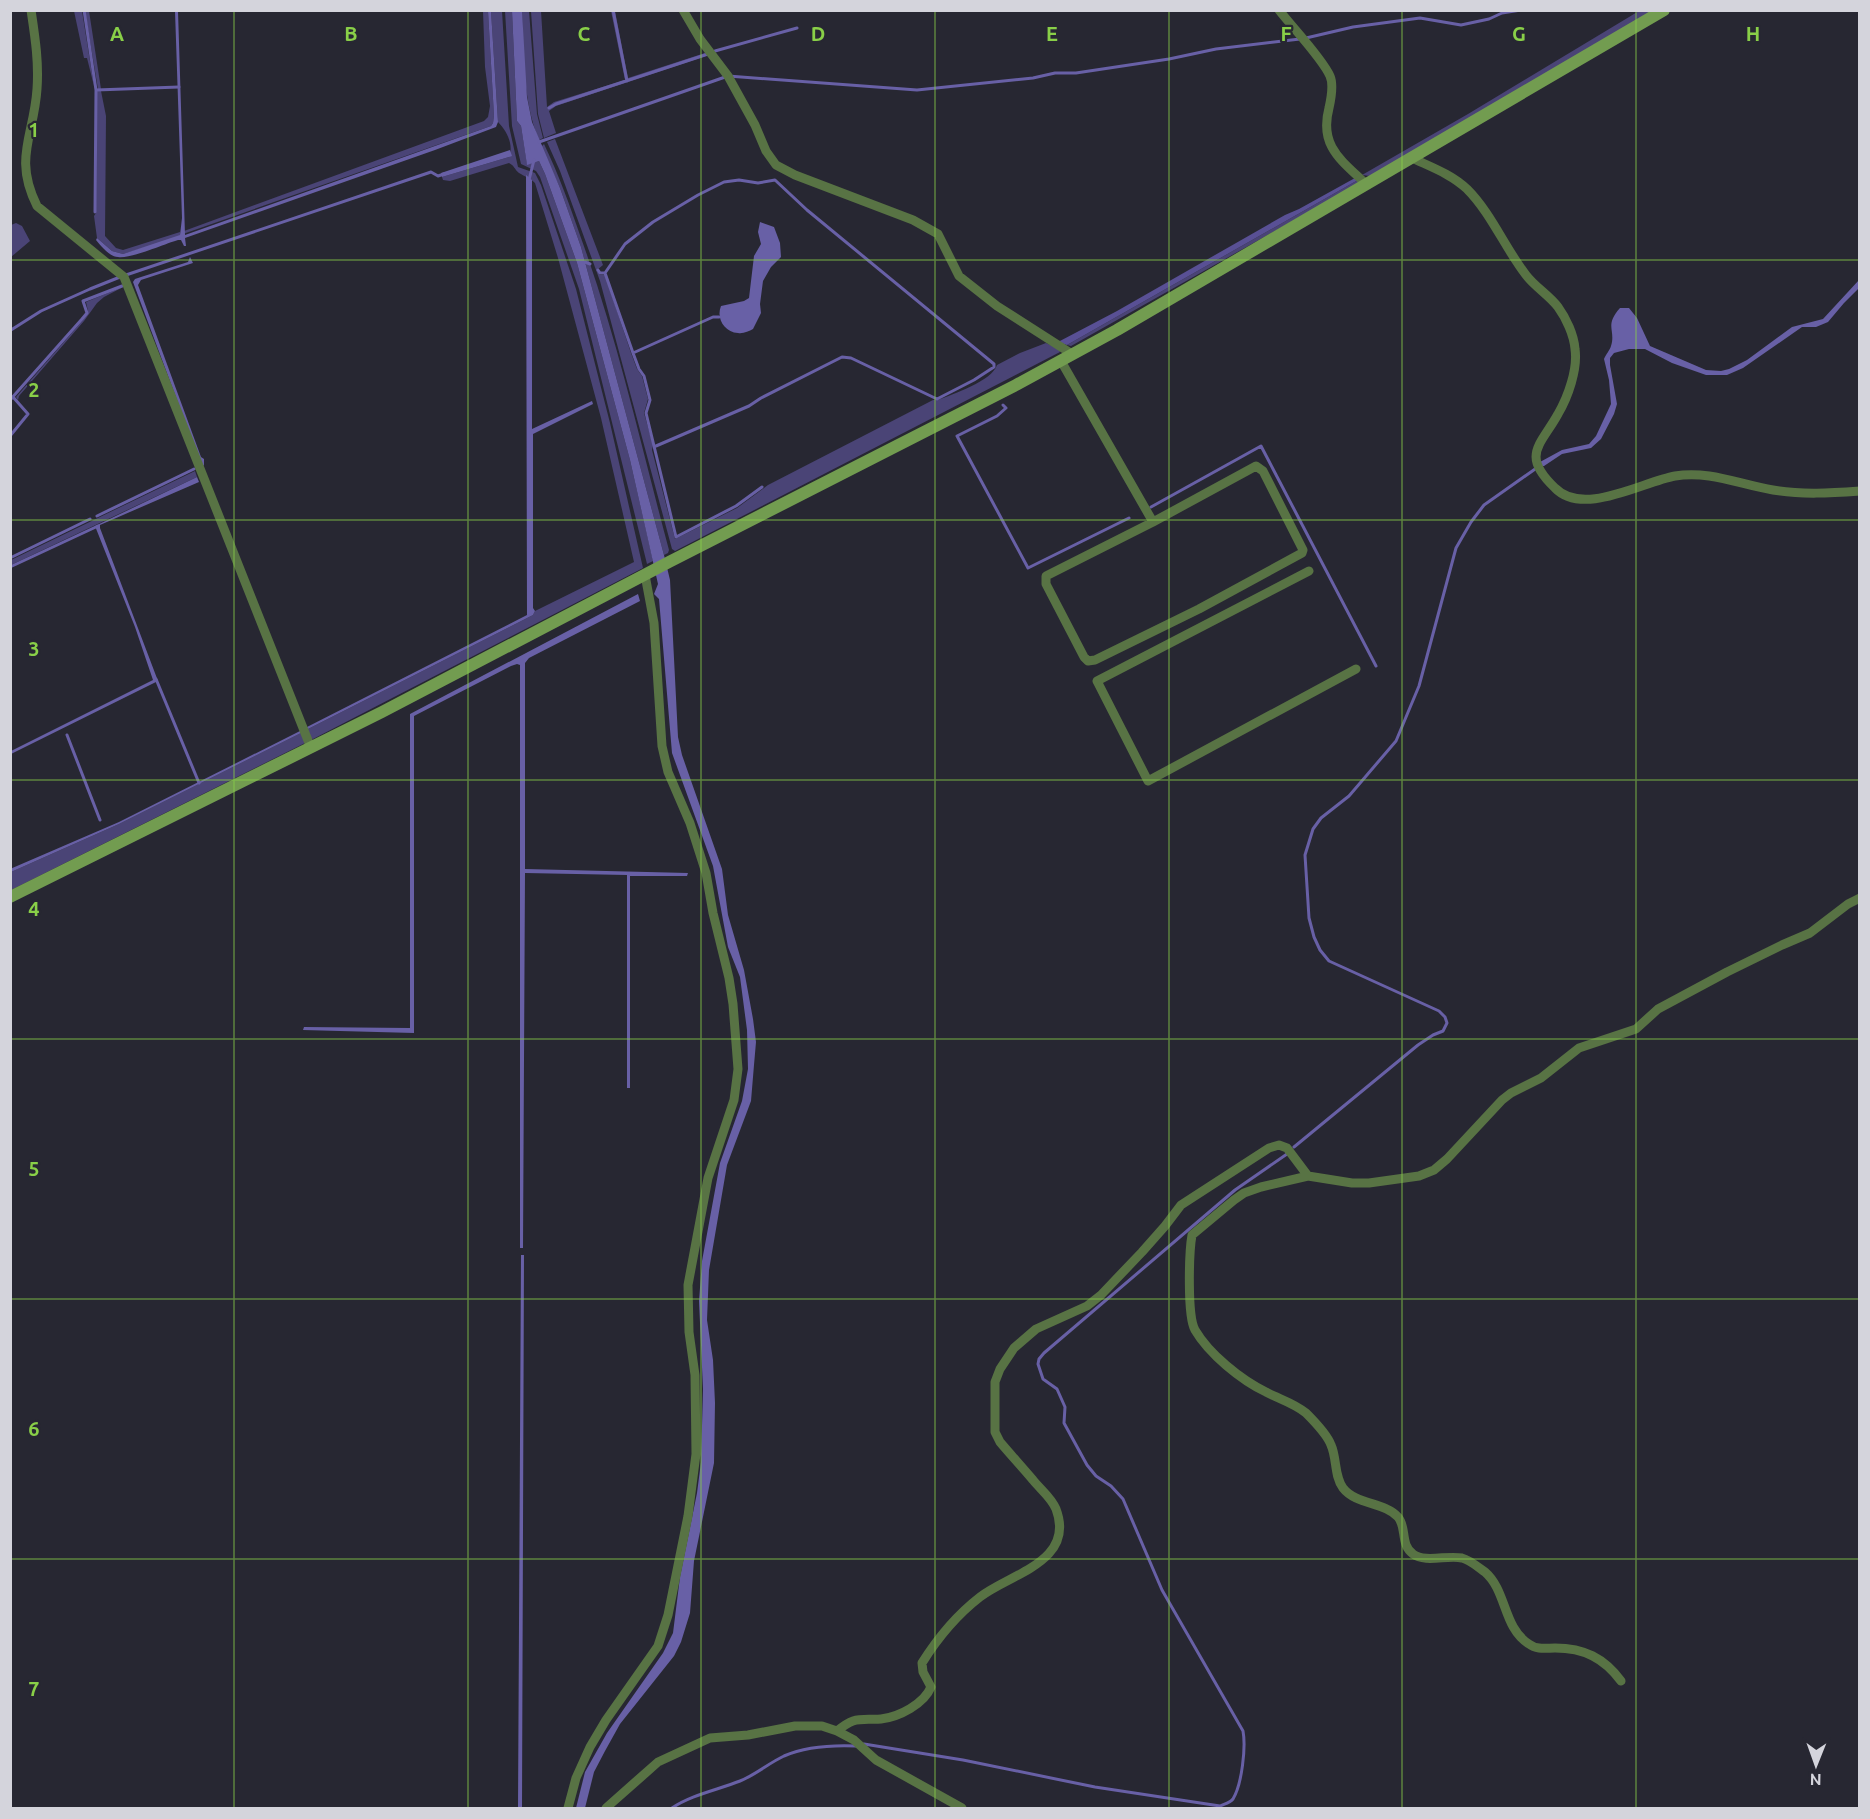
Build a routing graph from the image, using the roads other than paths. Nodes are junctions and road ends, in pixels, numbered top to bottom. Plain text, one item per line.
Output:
1 (31, 10) edge
2 (683, 10) edge
3 (1279, 10) edge
4 (1664, 10) edge
5 (1412, 158) junction
6 (1366, 184) junction
7 (1067, 357) junction
8 (1860, 491) edge
9 (1153, 522) junction
10 (1275, 568) junction
11 (1309, 571) dead end
12 (649, 573) junction
13 (1283, 585) junction
14 (1199, 609) junction
15 (1208, 623) junction
16 (1121, 647) junction
17 (1131, 663) junction
18 (1356, 669) dead end
19 (311, 748) junction
20 (10, 897) edge
21 (1860, 898) edge
22 (1308, 1176) junction
23 (1621, 1681) dead end
24 (837, 1731) junction
25 (568, 1809) edge
26 (606, 1809) edge
27 (962, 1809) edge

1 - 19 street
2 - 7 street
3 - 6 street
4 - 5 main road
5 - 6 main road
5 - 8 street
6 - 7 main road
7 - 9 street
7 - 12 main road
9 - 10 street
9 - 16 street
10 - 13 street
10 - 14 street
11 - 13 street
12 - 19 main road
12 - 25 street
13 - 15 street
14 - 15 street
14 - 16 street
15 - 17 street
16 - 17 street
17 - 18 street
19 - 20 main road
21 - 22 street
22 - 23 street
22 - 24 street
24 - 26 street
24 - 27 street

